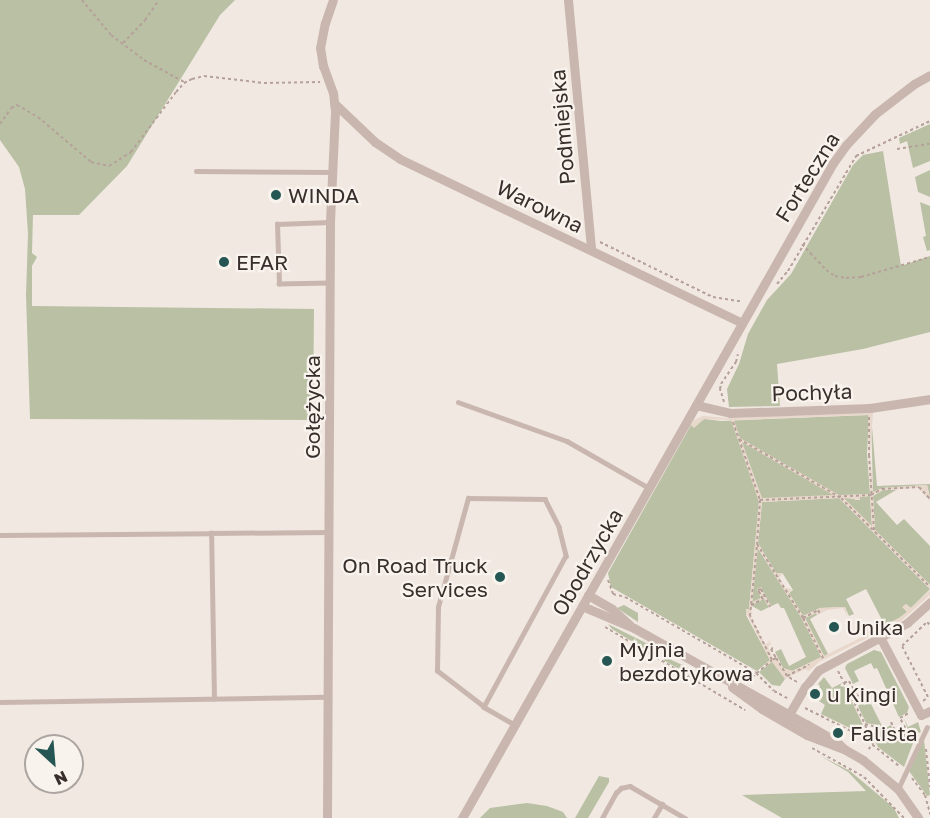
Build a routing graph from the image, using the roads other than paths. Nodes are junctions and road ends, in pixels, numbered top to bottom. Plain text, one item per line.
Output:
1 (333, 0) edge
2 (568, 0) edge
3 (930, 75) edge
4 (334, 103) junction
5 (196, 171) dead end
6 (332, 172) junction
7 (330, 222) junction
8 (591, 250) junction
9 (330, 283) junction
10 (742, 323) junction
11 (930, 399) edge
12 (458, 402) dead end
13 (696, 405) junction
14 (649, 488) junction
15 (330, 532) junction
16 (211, 533) junction
17 (0, 536) edge
18 (588, 595) junction
19 (929, 604) edge
20 (582, 606) junction
21 (874, 626) dead end
22 (634, 628) junction
23 (880, 637) junction
24 (724, 680) junction
25 (329, 697) junction
26 (214, 699) junction
27 (0, 702) edge
28 (484, 707) junction
29 (930, 711) edge
30 (788, 716) junction
31 (515, 725) junction
32 (925, 729) road end
33 (844, 749) junction
34 (898, 789) junction
35 (662, 804) junction
36 (327, 818) edge
37 (462, 818) edge
38 (602, 818) edge
39 (654, 818) edge
40 (685, 818) edge
41 (918, 818) edge

1 - 4 street, Gołężycka
2 - 8 street, Podmiejska
3 - 10 street, Forteczna
4 - 6 street, Gołężycka
4 - 8 street, Warowna
5 - 6 lane
6 - 7 street, Gołężycka
7 - 9 street, Gołężycka
7 - 9 lane
8 - 10 street, Warowna
9 - 15 street, Gołężycka
10 - 13 street, Obodrzycka
11 - 13 street, Pochyła
12 - 14 lane
13 - 14 street, Obodrzycka
14 - 18 street, Obodrzycka
15 - 16 lane
15 - 25 street, Gołężycka
16 - 17 lane
16 - 26 lane
18 - 20 street, Obodrzycka
18 - 22 street
19 - 23 street
20 - 22 street
20 - 31 street, Obodrzycka
21 - 23 lane
22 - 24 street
23 - 29 street
23 - 30 street
24 - 30 street
24 - 33 street
25 - 26 lane
25 - 36 street, Gołężycka
26 - 27 lane
28 - 28 lane
28 - 31 lane
30 - 33 street
31 - 37 street, Obodrzycka
32 - 34 lane
33 - 34 street
34 - 41 street
35 - 38 lane
35 - 39 lane
35 - 40 lane

